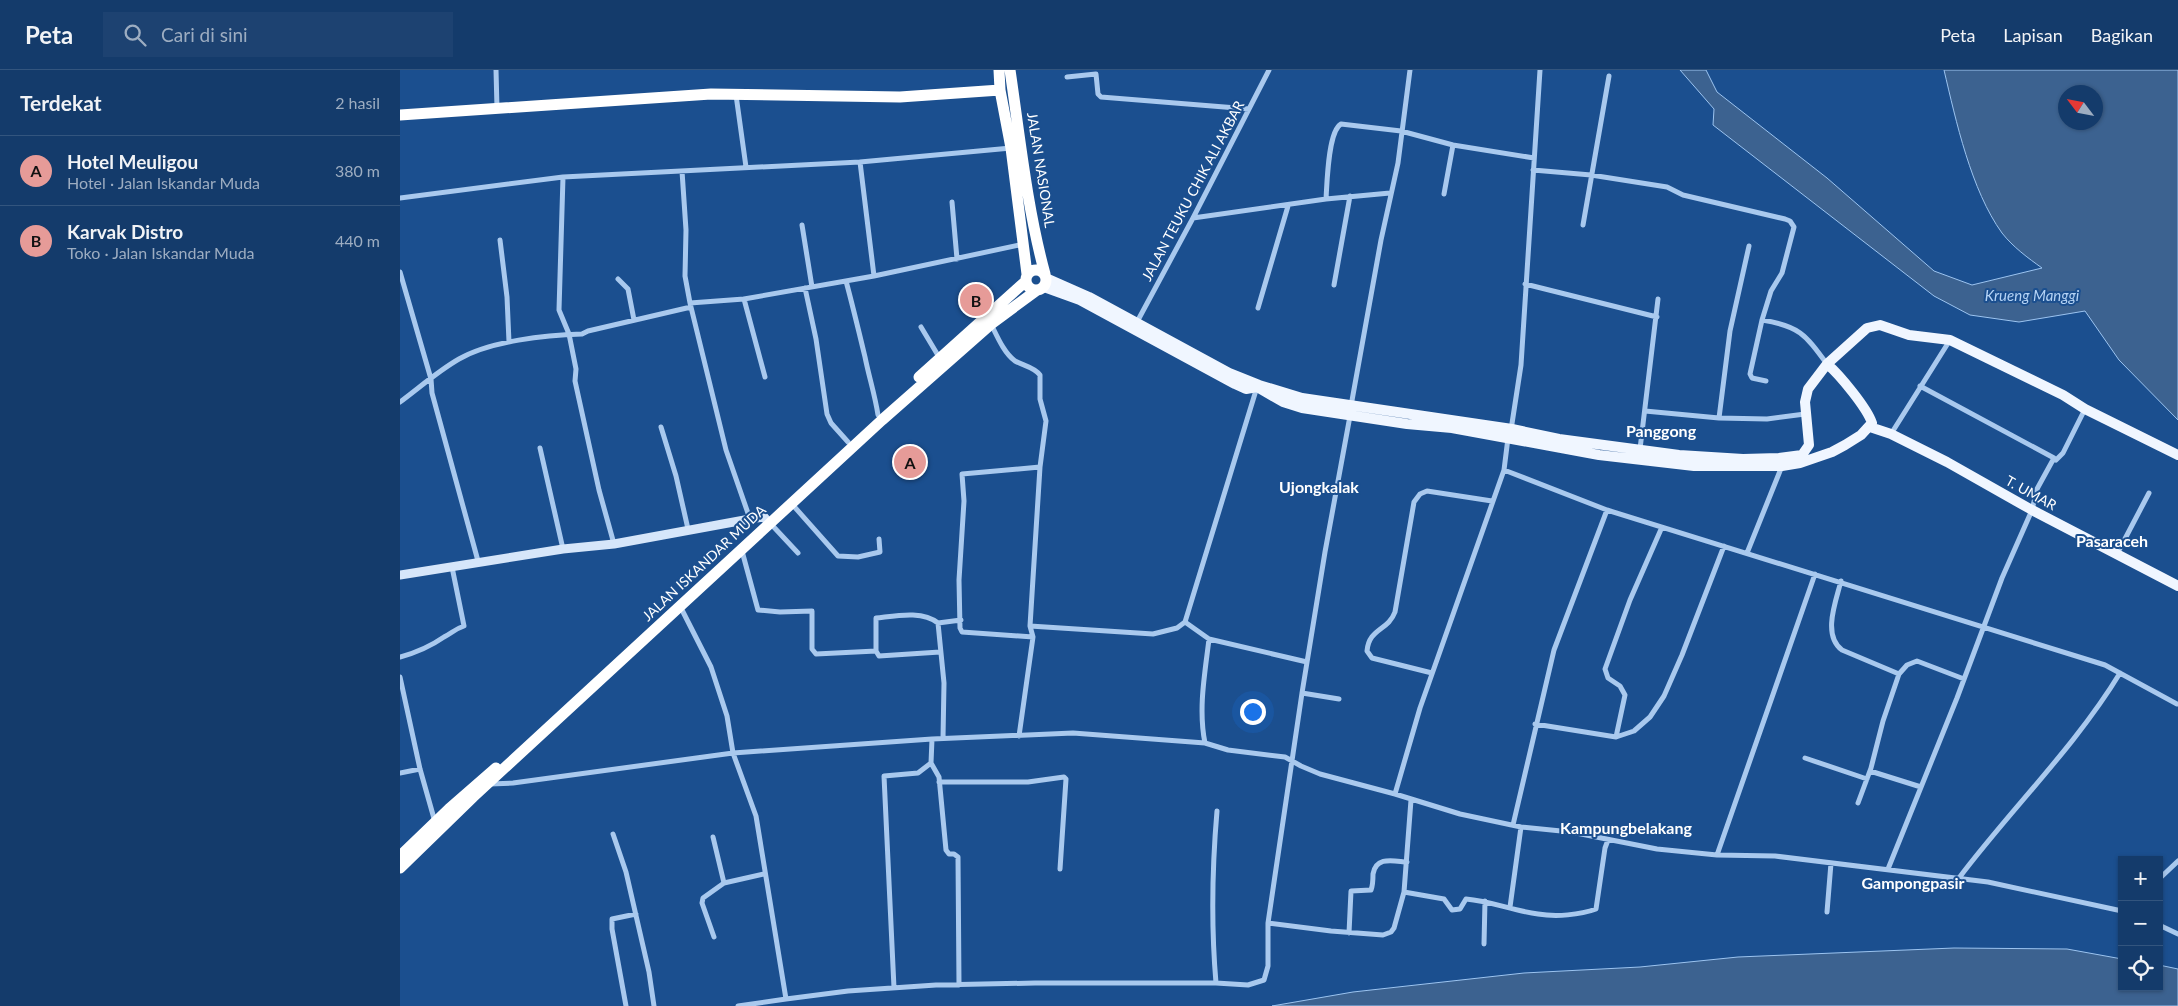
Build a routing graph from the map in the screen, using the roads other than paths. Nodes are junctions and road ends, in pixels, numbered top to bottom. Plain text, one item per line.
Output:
1 (496, 70) edge
2 (999, 70) edge
3 (1010, 70) edge
4 (1269, 70) edge
5 (1410, 70) edge
6 (1540, 70) edge
7 (1609, 76) dead end
8 (1067, 77) dead end
9 (1000, 90) junction
10 (736, 93) junction
11 (497, 109) junction
12 (1249, 109) junction
13 (400, 115) edge
14 (1400, 131) junction
15 (1453, 144) junction
16 (1011, 148) junction
17 (1534, 158) junction
18 (860, 162) junction
19 (746, 167) junction
20 (1533, 170) junction
21 (682, 171) junction
22 (1591, 175) junction
23 (563, 177) junction
24 (1390, 193) junction
25 (1444, 194) dead end
26 (1350, 196) junction
27 (400, 198) edge
28 (1326, 199) junction
29 (952, 202) dead end
30 (1288, 206) junction
31 (1193, 218) junction
32 (802, 225) dead end
33 (1584, 225) dead end
34 (500, 240) dead end
35 (1024, 244) junction
36 (1749, 246) dead end
37 (957, 259) junction
38 (400, 272) edge
39 (874, 276) junction
40 (1026, 278) junction
41 (618, 279) dead end
42 (846, 281) junction
43 (1043, 282) junction
44 (1525, 284) junction
45 (1334, 285) dead end
46 (812, 287) junction
47 (805, 288) junction
48 (744, 299) junction
49 (1658, 300) dead end
50 (691, 305) junction
51 (1258, 308) dead end
52 (1657, 317) junction
53 (634, 320) junction
54 (1762, 320) junction
55 (1137, 322) junction
56 (991, 324) junction
57 (921, 327) dead end
58 (569, 334) junction
59 (1950, 340) junction
60 (509, 342) junction
61 (940, 358) junction
62 (1827, 364) junction
63 (765, 377) dead end
64 (431, 379) junction
65 (1766, 381) dead end
66 (1920, 386) junction
67 (1257, 388) junction
68 (400, 402) edge
69 (2085, 409) junction
70 (1351, 411) junction
71 (1645, 411) junction
72 (1805, 414) junction
73 (878, 415) junction
74 (1719, 418) junction
75 (661, 427) dead end
76 (1870, 427) junction
77 (1510, 434) junction
78 (1891, 434) junction
79 (848, 442) junction
80 (540, 448) dead end
81 (1640, 449) junction
82 (2178, 455) edge
83 (2054, 458) junction
84 (1782, 466) junction
85 (1040, 467) junction
86 (1504, 470) junction
87 (2149, 494) dead end
88 (1492, 500) junction
89 (790, 503) junction
90 (1607, 510) junction
91 (2032, 510) junction
92 (750, 519) junction
93 (767, 520) junction
94 (1662, 527) junction
95 (688, 529) junction
96 (879, 539) dead end
97 (614, 544) junction
98 (1724, 546) junction
99 (563, 549) junction
100 (742, 550) junction
101 (798, 553) dead end
102 (1747, 553) junction
103 (2117, 554) junction
104 (478, 561) junction
105 (452, 567) junction
106 (400, 574) edge
107 (1815, 574) junction
108 (1841, 581) junction
109 (2178, 586) edge
110 (680, 606) junction
111 (961, 620) junction
112 (1185, 622) junction
113 (938, 624) junction
114 (1030, 626) junction
115 (1983, 627) junction
116 (1033, 637) junction
117 (1209, 639) junction
118 (876, 651) junction
119 (940, 652) junction
120 (400, 657) edge
121 (1307, 662) junction
122 (1432, 673) junction
123 (2120, 673) junction
124 (1899, 674) junction
125 (400, 677) edge
126 (1964, 679) junction
127 (1302, 693) junction
128 (1339, 699) dead end
129 (2176, 704) dead end
130 (1535, 724) junction
131 (1019, 736) junction
132 (1616, 737) junction
133 (943, 738) junction
134 (932, 739) junction
135 (1205, 743) junction
136 (733, 753) junction
137 (1805, 758) dead end
138 (1292, 761) junction
139 (931, 763) junction
140 (420, 769) junction
141 (1870, 771) junction
142 (400, 773) edge
143 (939, 779) junction
144 (1867, 779) junction
145 (483, 784) junction
146 (1920, 787) junction
147 (1395, 794) junction
148 (1411, 800) junction
149 (1858, 803) dead end
150 (1216, 811) dead end
151 (435, 823) junction
152 (1513, 825) junction
153 (1521, 827) junction
154 (613, 834) dead end
155 (713, 837) dead end
156 (1608, 840) junction
157 (1717, 855) junction
158 (400, 856) edge
159 (2178, 861) edge
160 (1407, 862) junction
161 (1831, 863) junction
162 (400, 868) edge
163 (1060, 869) dead end
164 (1888, 869) junction
165 (764, 874) junction
166 (2163, 875) edge
167 (1959, 878) junction
168 (724, 883) junction
169 (1404, 892) junction
170 (1485, 901) junction
171 (1510, 907) junction
172 (2118, 910) edge
173 (1827, 912) dead end
174 (636, 914) junction
175 (1268, 923) junction
176 (2163, 928) edge
177 (1349, 933) junction
178 (2178, 934) edge
179 (714, 937) dead end
180 (1484, 944) dead end
181 (1216, 983) junction
182 (959, 985) junction
183 (894, 988) junction
184 (786, 999) junction
185 (626, 1006) edge
186 (654, 1006) edge
187 (738, 1006) edge

1 - 11 street
2 - 9 highway, JALAN NASIONAL
3 - 43 highway, JALAN NASIONAL
4 - 12 street, JALAN TEUKU CHIK ALI AKBAR
5 - 14 street
6 - 17 street
7 - 22 street
8 - 12 street
9 - 10 highway
9 - 16 highway, JALAN NASIONAL
10 - 11 highway
10 - 19 street
11 - 13 highway
12 - 31 street, JALAN TEUKU CHIK ALI AKBAR
14 - 15 street
14 - 24 street
14 - 28 street
15 - 17 street
15 - 25 street
16 - 18 street
16 - 35 highway, JALAN NASIONAL
17 - 20 street
18 - 19 street
18 - 39 street
19 - 21 street
20 - 22 street
20 - 44 street
21 - 23 street
21 - 50 street
22 - 33 street
22 - 54 street
23 - 27 street
23 - 58 street
24 - 26 street
24 - 70 street
26 - 28 street
26 - 45 street
28 - 30 street
29 - 37 street
30 - 31 street
30 - 51 street
31 - 55 street, JALAN TEUKU CHIK ALI AKBAR
32 - 46 street
34 - 60 street
35 - 37 street
35 - 40 highway, JALAN NASIONAL
36 - 74 street
37 - 39 street
38 - 64 street
39 - 42 street
40 - 43 highway
40 - 43 highway
40 - 61 highway, JALAN ISKANDAR MUDA
41 - 53 street
42 - 46 street
42 - 73 street
43 - 55 main road
43 - 56 highway, JALAN ISKANDAR MUDA
43 - 67 main road
44 - 52 street
44 - 77 street
46 - 47 street
47 - 48 street
47 - 79 street
48 - 50 street
48 - 63 street
49 - 52 street
50 - 53 street
50 - 92 street
52 - 71 street
53 - 58 street
54 - 62 street
54 - 65 street
55 - 70 main road
56 - 85 street
56 - 89 highway, JALAN ISKANDAR MUDA
57 - 61 street
58 - 60 street
58 - 97 street
59 - 62 main road
59 - 66 street
59 - 69 main road
60 - 64 street
61 - 73 highway, JALAN ISKANDAR MUDA
62 - 72 main road
62 - 76 main road
64 - 68 street
64 - 104 street
66 - 78 street
66 - 83 street
67 - 70 main road
67 - 112 street
69 - 82 main road
69 - 83 street
70 - 77 main road
70 - 121 street
71 - 74 street
71 - 81 street
72 - 74 street
72 - 81 main road
73 - 79 highway, JALAN ISKANDAR MUDA
75 - 95 street
76 - 78 main road, T. UMAR
76 - 84 main road
77 - 81 main road
77 - 84 main road
77 - 86 street
78 - 91 main road, T. UMAR
79 - 93 highway, JALAN ISKANDAR MUDA
80 - 99 street
83 - 91 street
84 - 102 street
85 - 111 street
85 - 114 street
86 - 88 street
86 - 90 street
87 - 103 street
88 - 122 street
88 - 122 street
89 - 93 highway, JALAN ISKANDAR MUDA
89 - 96 street
90 - 94 street
90 - 130 street
91 - 103 main road, T. UMAR
91 - 115 street
92 - 93 street
92 - 95 street
93 - 100 highway, JALAN ISKANDAR MUDA
93 - 101 street
93 - 145 highway, JALAN ISKANDAR MUDA
94 - 98 street
94 - 132 street
95 - 97 street
97 - 99 street
98 - 102 street
98 - 132 street
99 - 104 street
100 - 110 highway, JALAN ISKANDAR MUDA
100 - 118 street
102 - 107 street
103 - 109 main road, T. UMAR
104 - 105 street
105 - 106 street
105 - 120 street
107 - 108 street
107 - 157 street
108 - 115 street
108 - 124 street
110 - 136 street
110 - 145 highway, JALAN ISKANDAR MUDA
111 - 113 street
111 - 116 street
112 - 114 street
112 - 117 street
113 - 118 street
113 - 119 street
114 - 116 street
115 - 123 street
115 - 126 street
116 - 131 street
117 - 121 street
117 - 135 street
118 - 119 street
119 - 133 street
121 - 127 street
122 - 147 street
123 - 129 street
123 - 167 street
124 - 126 street
124 - 141 street
125 - 140 street
126 - 146 street
127 - 128 street
127 - 138 street
130 - 132 street
130 - 152 street
131 - 133 street
131 - 135 street
133 - 134 street
134 - 136 street
134 - 139 street
135 - 138 street
136 - 145 street
136 - 165 street
137 - 144 street
138 - 147 street
138 - 175 street
139 - 143 street
139 - 183 street
140 - 142 street
140 - 151 street
141 - 144 street
141 - 146 street
143 - 163 street
143 - 182 street
144 - 149 street
145 - 151 highway, JALAN ISKANDAR MUDA
145 - 162 highway, JALAN ISKANDAR MUDA
146 - 164 street
147 - 148 street
148 - 152 street
148 - 160 street
150 - 181 street
151 - 158 highway, JALAN ISKANDAR MUDA
152 - 153 street
153 - 156 street
153 - 171 street
154 - 174 street
155 - 168 street
156 - 157 street
156 - 171 street
157 - 161 street
159 - 166 street
160 - 169 street
160 - 177 street
161 - 164 street
161 - 173 street
164 - 167 street
165 - 168 street
165 - 184 street
167 - 172 street
168 - 179 street
169 - 170 street
169 - 177 street
170 - 171 street
170 - 180 street
174 - 185 street
174 - 186 street
175 - 177 street
175 - 181 street
176 - 178 street
181 - 182 street
182 - 183 street
183 - 184 street
184 - 187 street

